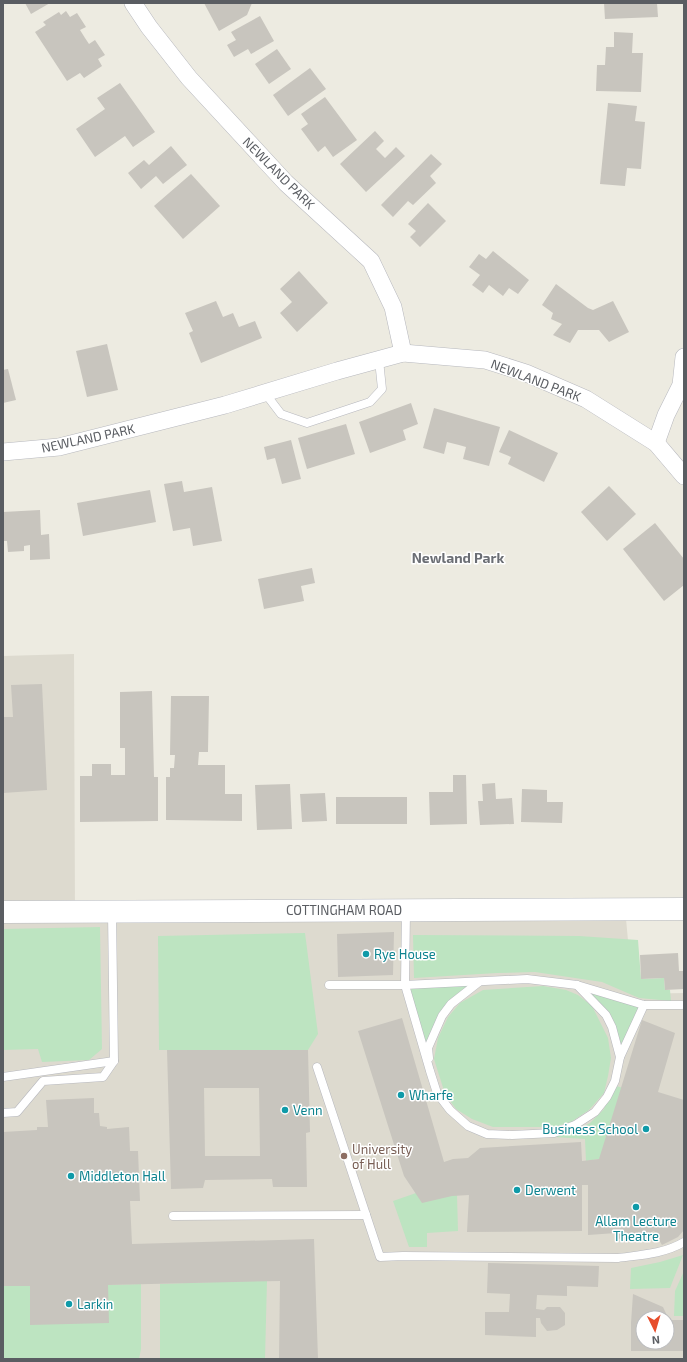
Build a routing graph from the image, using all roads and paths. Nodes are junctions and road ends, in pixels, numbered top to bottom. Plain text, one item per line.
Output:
1 (133, 3) edge
2 (403, 353) junction
3 (684, 357) edge
4 (379, 360) junction
5 (265, 393) junction
6 (656, 443) junction
7 (3, 452) edge
8 (684, 476) edge
9 (684, 909) edge
10 (406, 910) junction
11 (112, 911) junction
12 (3, 912) edge
13 (479, 982) junction
14 (329, 985) dead end
15 (405, 985) junction
16 (577, 985) junction
17 (644, 1005) junction
18 (682, 1005) dead end
19 (620, 1057) junction
20 (114, 1061) junction
21 (317, 1067) dead end
22 (430, 1071) junction
23 (3, 1077) edge
24 (3, 1113) edge
25 (366, 1215) junction
26 (173, 1216) dead end
27 (684, 1242) edge

1 - 2 street, NEWLAND PARK
2 - 4 street, NEWLAND PARK
2 - 6 street, NEWLAND PARK
3 - 6 street
4 - 5 street, NEWLAND PARK
4 - 5 lane
5 - 7 street, NEWLAND PARK
6 - 8 street, NEWLAND PARK
9 - 10 main road, COTTINGHAM ROAD
10 - 11 main road, COTTINGHAM ROAD
10 - 15 lane
11 - 12 main road, COTTINGHAM ROAD
11 - 20 lane
13 - 15 lane
13 - 16 lane
13 - 22 lane
14 - 15 lane
15 - 22 lane
16 - 17 lane
16 - 19 lane
17 - 18 lane
17 - 19 lane
19 - 22 lane
20 - 23 lane
20 - 24 lane
21 - 25 lane
25 - 26 lane
25 - 27 lane

